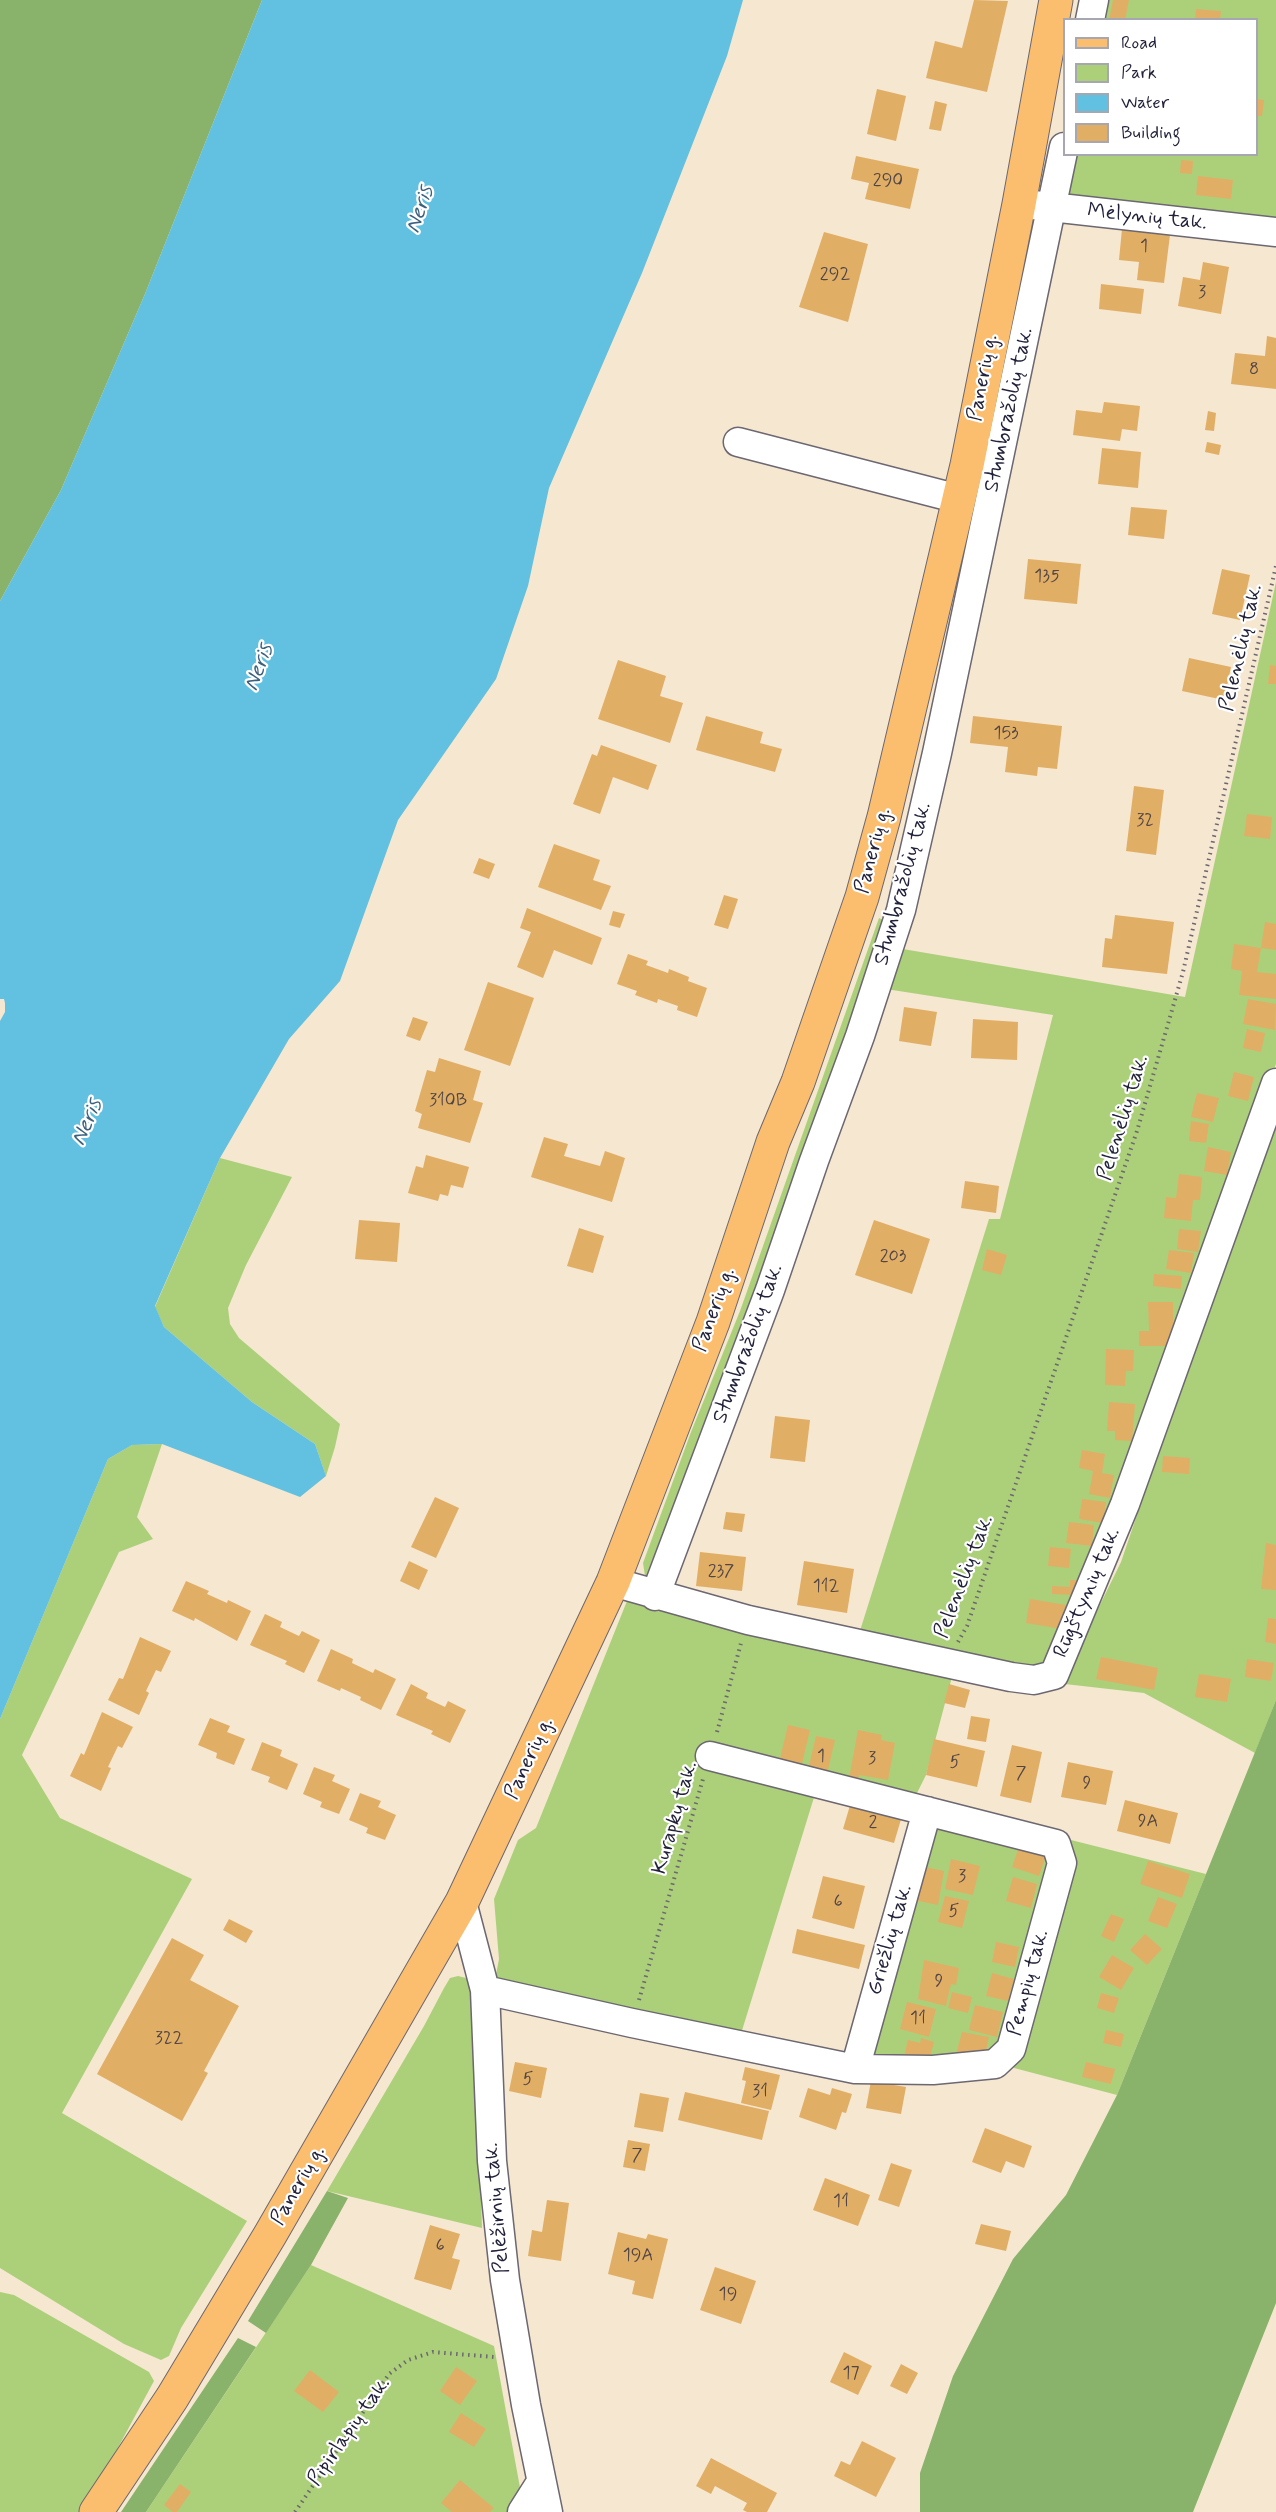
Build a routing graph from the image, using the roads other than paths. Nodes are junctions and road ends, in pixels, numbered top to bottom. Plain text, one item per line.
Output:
1 (1056, 0) edge
2 (1094, 0) edge
3 (1090, 18) edge
4 (1063, 156) edge
5 (1019, 204) junction
6 (1052, 207) junction
7 (1276, 232) edge
8 (738, 442) dead end
9 (959, 499) junction
10 (1276, 1083) edge
11 (613, 1582) junction
12 (655, 1596) junction
13 (710, 1756) road end
14 (927, 1811) junction
15 (462, 1902) junction
16 (485, 1990) junction
17 (855, 2069) junction
18 (542, 2482) junction
19 (96, 2512) edge
20 (522, 2512) edge
21 (548, 2512) edge

1 - 5 main road, Panerių g.
2 - 3 street
4 - 6 street, Stumbražolių tak.
5 - 6 street, Mėlynių tak.
5 - 9 main road, Panerių g.
6 - 7 street, Mėlynių tak.
6 - 12 street, Stumbražolių tak.
8 - 9 street
9 - 11 main road, Panerių g.
10 - 12 street, Rūgštynių tak.
11 - 12 street, Rūgštynių tak.
11 - 15 main road, Panerių g.
13 - 14 street, Pempių tak.
14 - 17 street, Griežlių tak.
14 - 17 street, Pempių tak.
15 - 16 street, Pelėžirnių tak.
15 - 19 main road, Panerių g.
16 - 17 street, Pempių tak.
16 - 18 street, Pelėžirnių tak.
18 - 20 street
18 - 21 street, Pelėžirnių tak.

